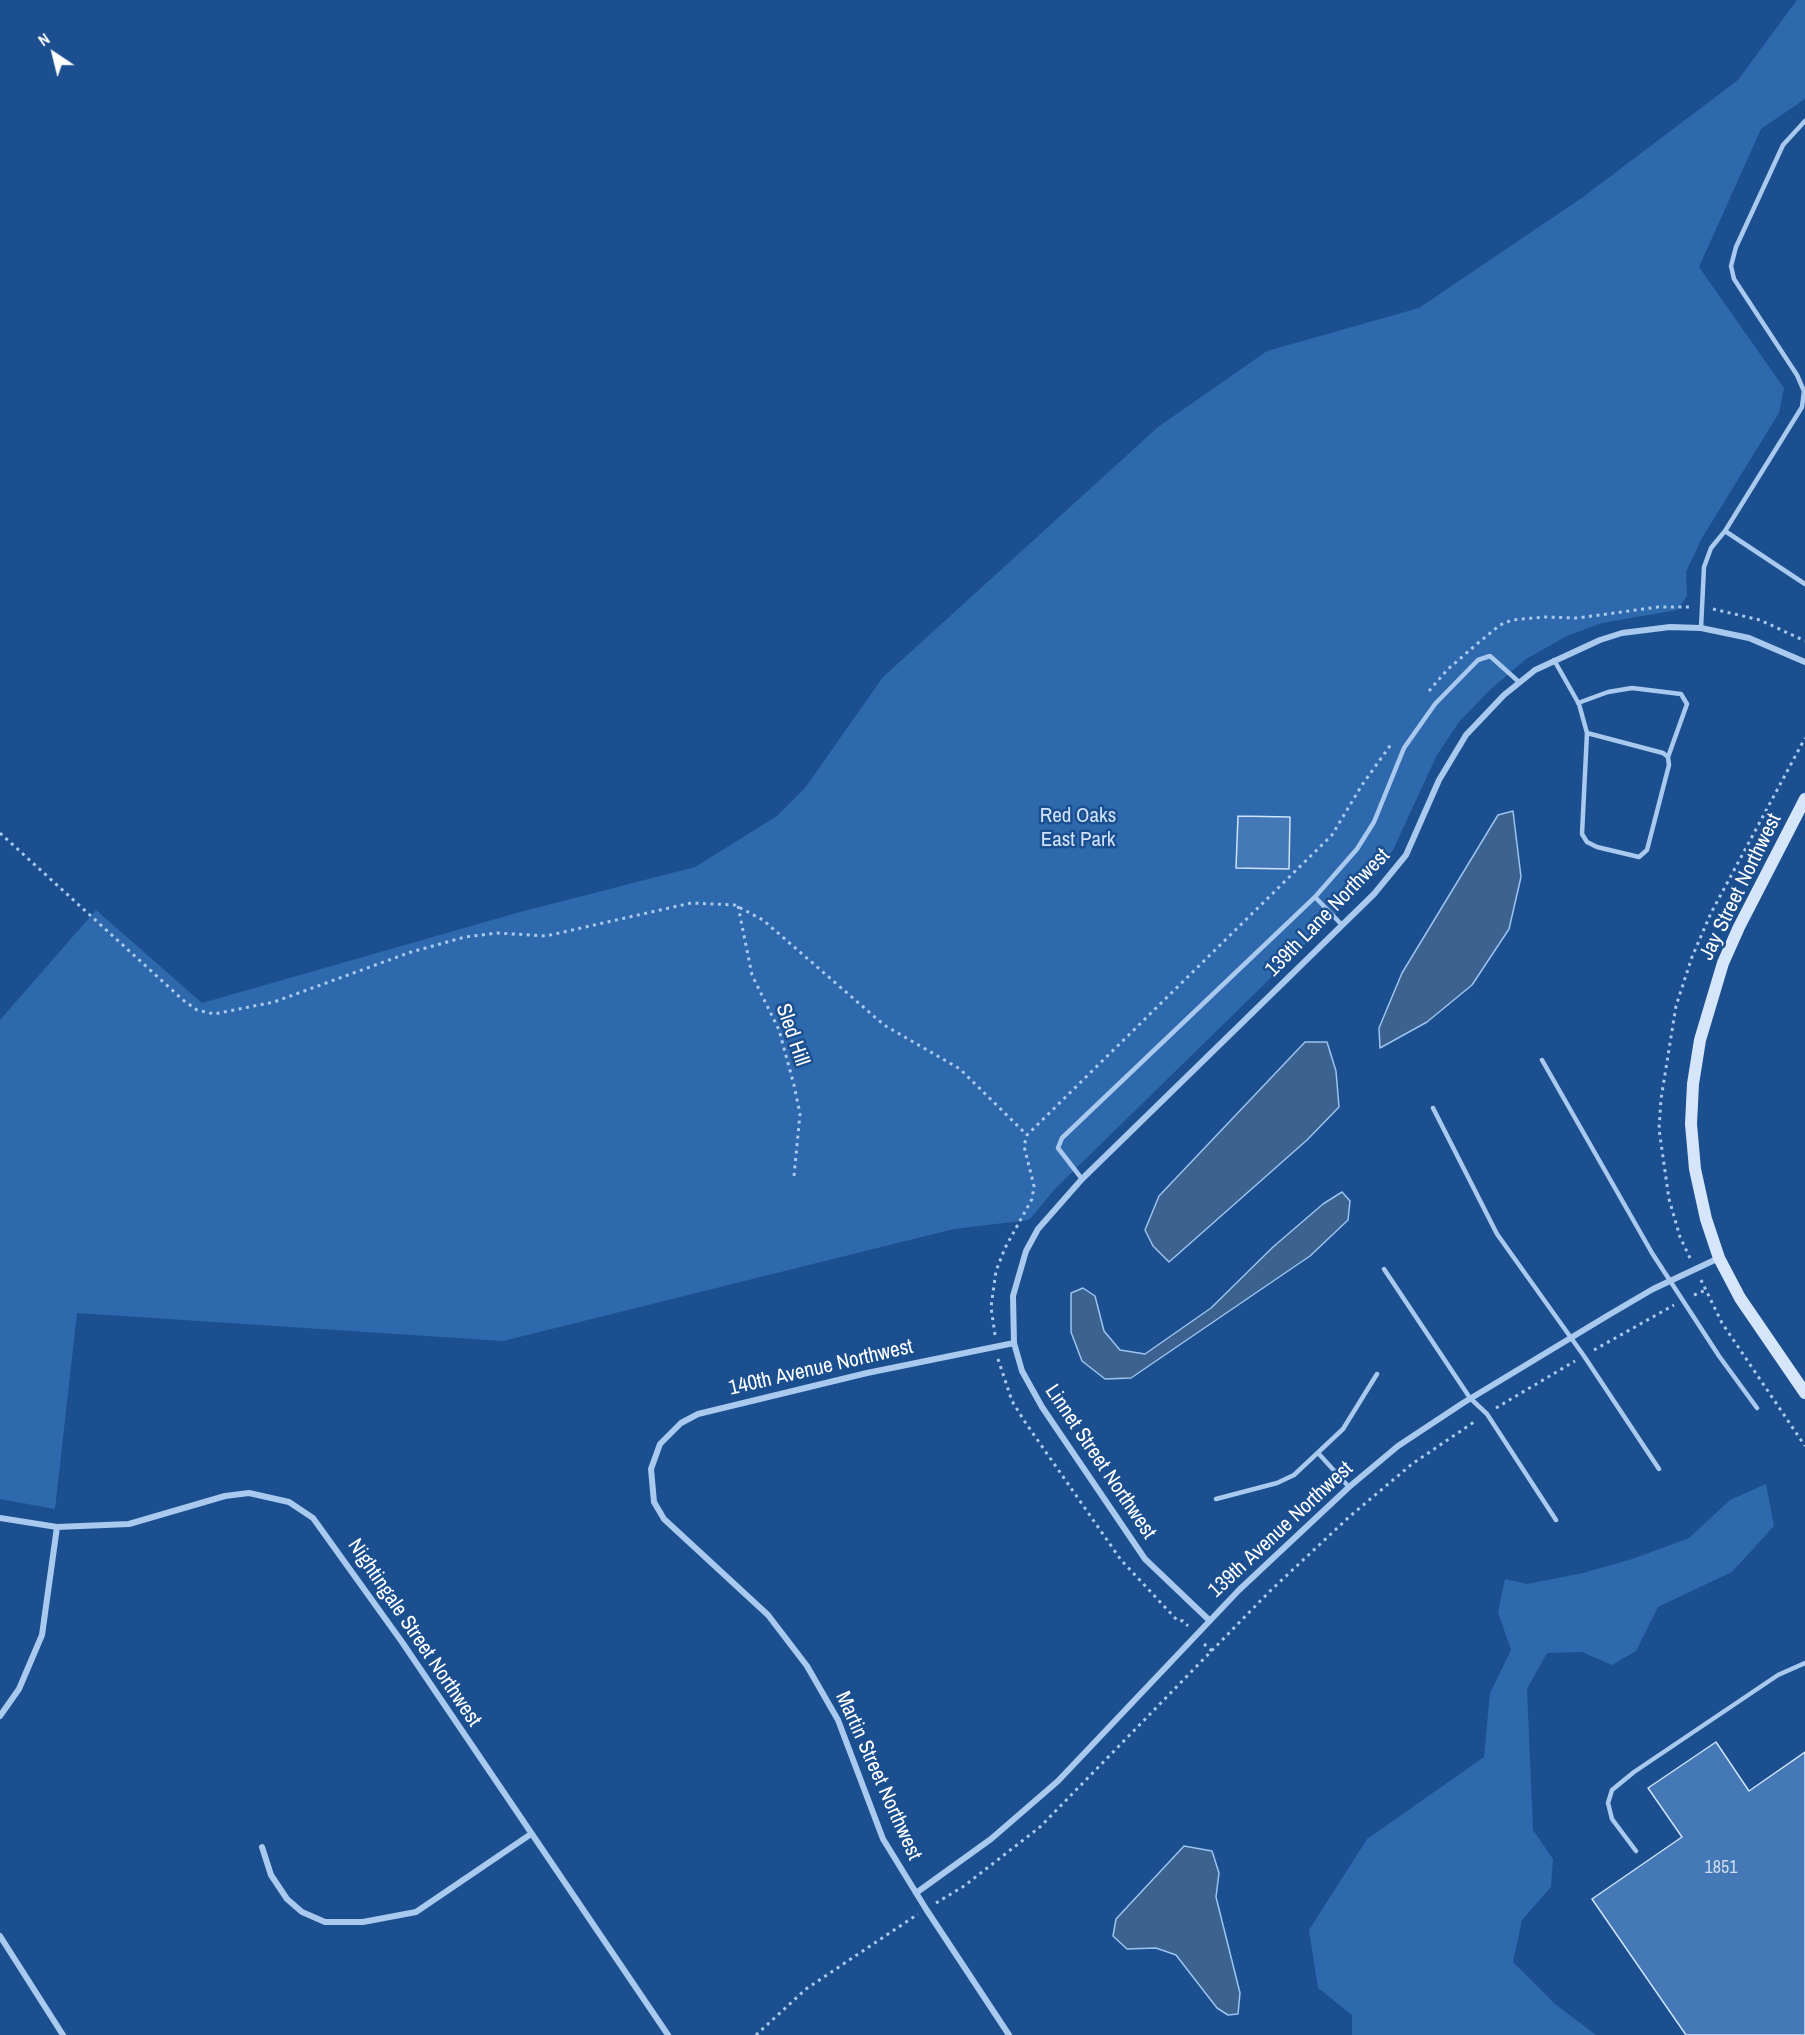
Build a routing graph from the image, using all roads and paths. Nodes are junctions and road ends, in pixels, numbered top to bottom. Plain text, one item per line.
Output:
1 (1805, 121) edge
2 (1725, 531) junction
3 (1805, 584) edge
4 (1686, 606) dead end
5 (1724, 610) dead end
6 (1701, 628) junction
7 (1805, 641) edge
8 (1554, 660) junction
9 (1805, 662) edge
10 (1519, 682) junction
11 (1428, 693) dead end
12 (1578, 703) junction
13 (1587, 733) junction
14 (1396, 738) dead end
15 (1668, 758) junction
16 (1805, 799) edge
17 (0, 833) edge
18 (1290, 875) dead end
19 (1315, 897) junction
20 (738, 906) junction
21 (1343, 926) junction
22 (1542, 1060) dead end
23 (1433, 1108) dead end
24 (1027, 1135) dead end
25 (794, 1176) dead end
26 (1082, 1179) junction
27 (1719, 1258) junction
28 (1384, 1269) dead end
29 (1670, 1281) junction
30 (1013, 1296) joint
31 (1683, 1300) junction
32 (1570, 1339) junction
33 (1014, 1343) junction
34 (1584, 1356) junction
35 (998, 1361) dead end
36 (1377, 1374) dead end
37 (1805, 1393) edge
38 (1470, 1398) junction
39 (1757, 1408) dead end
40 (1487, 1414) junction
41 (1805, 1446) edge
42 (1319, 1454) junction
43 (655, 1457) joint
44 (1659, 1469) dead end
45 (1349, 1487) junction
46 (1216, 1499) dead end
47 (0, 1518) edge
48 (1556, 1520) dead end
49 (57, 1527) junction
50 (1209, 1620) junction
51 (1183, 1621) dead end
52 (1805, 1663) edge
53 (0, 1716) edge
54 (531, 1834) junction
55 (262, 1847) dead end
56 (1636, 1851) dead end
57 (915, 1893) junction
58 (941, 1900) dead end
59 (910, 1919) dead end
60 (0, 1936) edge
61 (63, 2035) edge
62 (668, 2035) edge
63 (756, 2035) edge
64 (1009, 2035) edge

1 - 2 lane
2 - 3 lane
2 - 6 lane
4 - 11 path
5 - 7 path
6 - 8 street, 139th Lane Northwest
6 - 9 street, 139th Lane Northwest
8 - 10 street, 139th Lane Northwest
8 - 12 lane
10 - 19 lane
10 - 21 street, 139th Lane Northwest
12 - 13 lane
12 - 15 lane
13 - 15 lane
13 - 15 lane
14 - 18 path
16 - 27 street, Jay Street Northwest
17 - 20 path
19 - 21 lane
19 - 26 lane
20 - 24 path
20 - 25 path, Sled Hill
21 - 26 street, 139th Lane Northwest
22 - 29 lane
23 - 32 lane
26 - 30 street, 139th Lane Northwest
27 - 29 street, 139th Avenue Northwest
27 - 37 street, Jay Street Northwest
28 - 38 lane
29 - 31 lane
29 - 32 street, 139th Avenue Northwest
30 - 33 street, Linnet Street Northwest
31 - 34 path
31 - 39 lane
31 - 41 path
32 - 34 lane
32 - 38 street, 139th Avenue Northwest
33 - 43 street, 140th Avenue Northwest
33 - 50 street, Linnet Street Northwest
34 - 40 path
34 - 44 lane
35 - 51 path
36 - 42 lane
38 - 40 lane
38 - 45 street, 139th Avenue Northwest
40 - 48 lane
40 - 58 path
42 - 45 lane
42 - 46 lane
43 - 57 street, Martin Street Northwest
45 - 50 street, 139th Avenue Northwest
47 - 49 street, Nightingale Street Northwest
49 - 53 street
49 - 54 street, Nightingale Street Northwest
50 - 57 street, 139th Avenue Northwest
52 - 56 lane
54 - 55 street
54 - 62 street, Nightingale Street Northwest
57 - 64 street, Martin Street Northwest
59 - 63 path
60 - 61 street

